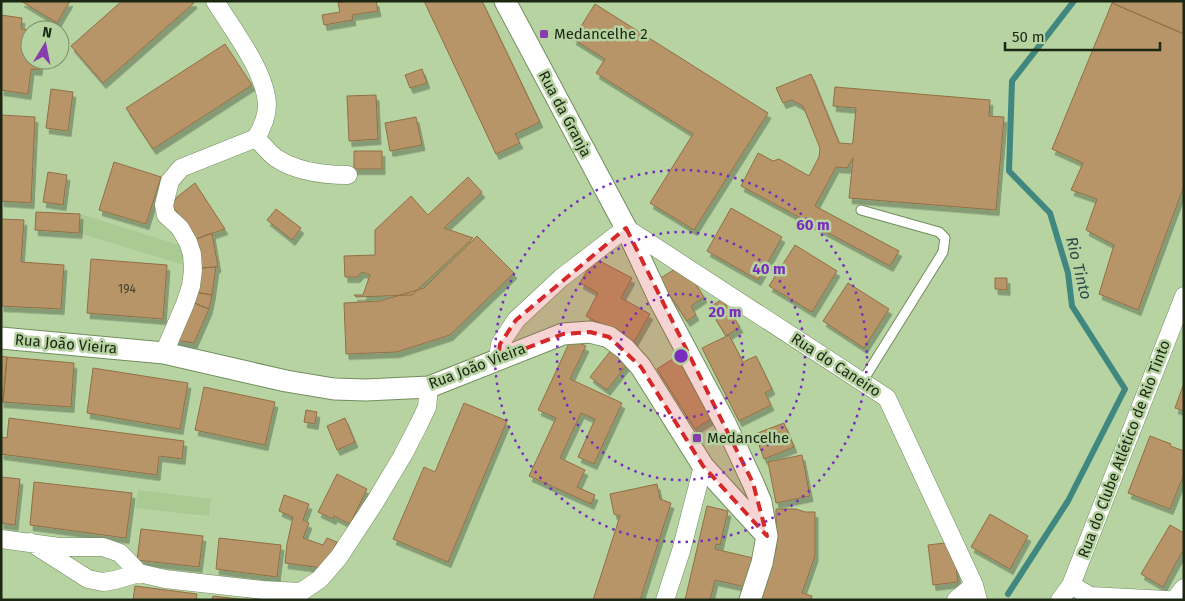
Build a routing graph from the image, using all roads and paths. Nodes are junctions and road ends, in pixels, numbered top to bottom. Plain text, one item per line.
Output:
1 (215, 1) edge
2 (504, 1) edge
3 (256, 138) junction
4 (348, 176) dead end
5 (861, 210) dead end
6 (626, 228) junction
7 (1184, 296) edge
8 (1, 338) edge
9 (164, 353) junction
10 (498, 359) junction
11 (862, 382) junction
12 (429, 387) junction
13 (703, 466) junction
14 (767, 536) junction
15 (1, 538) edge
16 (30, 542) junction
17 (139, 573) junction
18 (1071, 585) junction
19 (1184, 588) edge
20 (976, 593) edge
21 (300, 596) edge
22 (665, 600) edge
23 (750, 600) edge
24 (956, 600) edge
25 (1060, 600) edge
26 (1167, 600) edge
27 (1174, 600) edge

1 - 3 street
2 - 6 street, Rua da Granja
3 - 4 street
3 - 9 street
5 - 11 lane
6 - 10 street
6 - 11 street, Rua do Caneiro
6 - 14 street, Rua da Granja
7 - 18 street, Rua do Clube Atlético de Rio Tinto
8 - 9 street, Rua João Vieira
9 - 12 street, Rua João Vieira
10 - 12 street, Rua João Vieira
10 - 13 street, Rua João Vieira
11 - 20 street, Rua do Caneiro
12 - 21 street
13 - 14 street, Rua João Vieira
13 - 22 street
14 - 23 street
15 - 16 street
16 - 17 street
16 - 17 street
17 - 21 street
18 - 25 street, Rua do Clube Atlético de Rio Tinto
18 - 26 street
19 - 27 street
20 - 24 street

